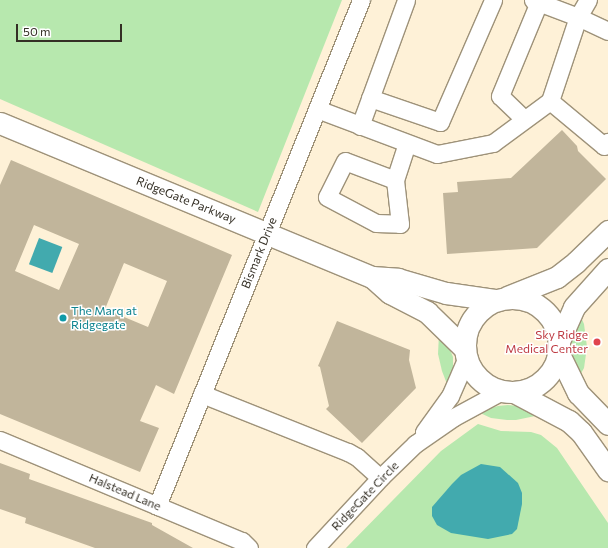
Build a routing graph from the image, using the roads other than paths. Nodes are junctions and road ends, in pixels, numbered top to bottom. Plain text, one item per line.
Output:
1 (361, 0) edge
2 (406, 0) edge
3 (493, 0) edge
4 (588, 0) edge
5 (536, 1) edge
6 (578, 17) junction
7 (608, 30) edge
8 (370, 98) junction
9 (550, 101) junction
10 (317, 109) junction
11 (524, 119) junction
12 (0, 123) edge
13 (360, 126) junction
14 (608, 142) edge
15 (407, 144) junction
16 (396, 180) junction
17 (608, 231) edge
18 (267, 233) junction
19 (608, 270) edge
20 (372, 277) junction
21 (501, 299) junction
22 (559, 346) junction
23 (466, 353) junction
24 (508, 391) junction
25 (202, 394) junction
26 (608, 424) edge
27 (0, 440) edge
28 (415, 444) junction
29 (608, 470) edge
30 (380, 478) junction
31 (157, 506) junction
32 (249, 548) edge
33 (315, 548) edge

1 - 10 street, Bismark Drive
2 - 8 street
3 - 8 street
4 - 6 street
5 - 6 street
5 - 11 street
6 - 7 street
6 - 9 street
8 - 13 street
9 - 11 street
9 - 14 street
10 - 13 street
10 - 18 street, Bismark Drive
11 - 15 street
12 - 18 main road, RidgeGate Parkway
13 - 15 street
15 - 16 street
16 - 16 street
17 - 21 main road
18 - 20 main road, RidgeGate Parkway
18 - 25 street, Bismark Drive
19 - 22 main road
20 - 21 main road, RidgeGate Parkway
20 - 23 main road, RidgeGate Parkway
21 - 22 main road, RidgeGate Parkway
21 - 23 main road
22 - 24 main road
22 - 26 main road, RidgeGate Parkway
23 - 24 main road, RidgeGate Parkway
23 - 28 street, RidgeGate Circle
24 - 28 street, RidgeGate Circle
24 - 29 main road, RidgeGate Parkway
25 - 30 street
25 - 31 street, Bismark Drive
27 - 31 street, Halstead Lane
28 - 30 street, RidgeGate Circle
30 - 33 street, RidgeGate Circle
31 - 32 street, Halstead Lane

